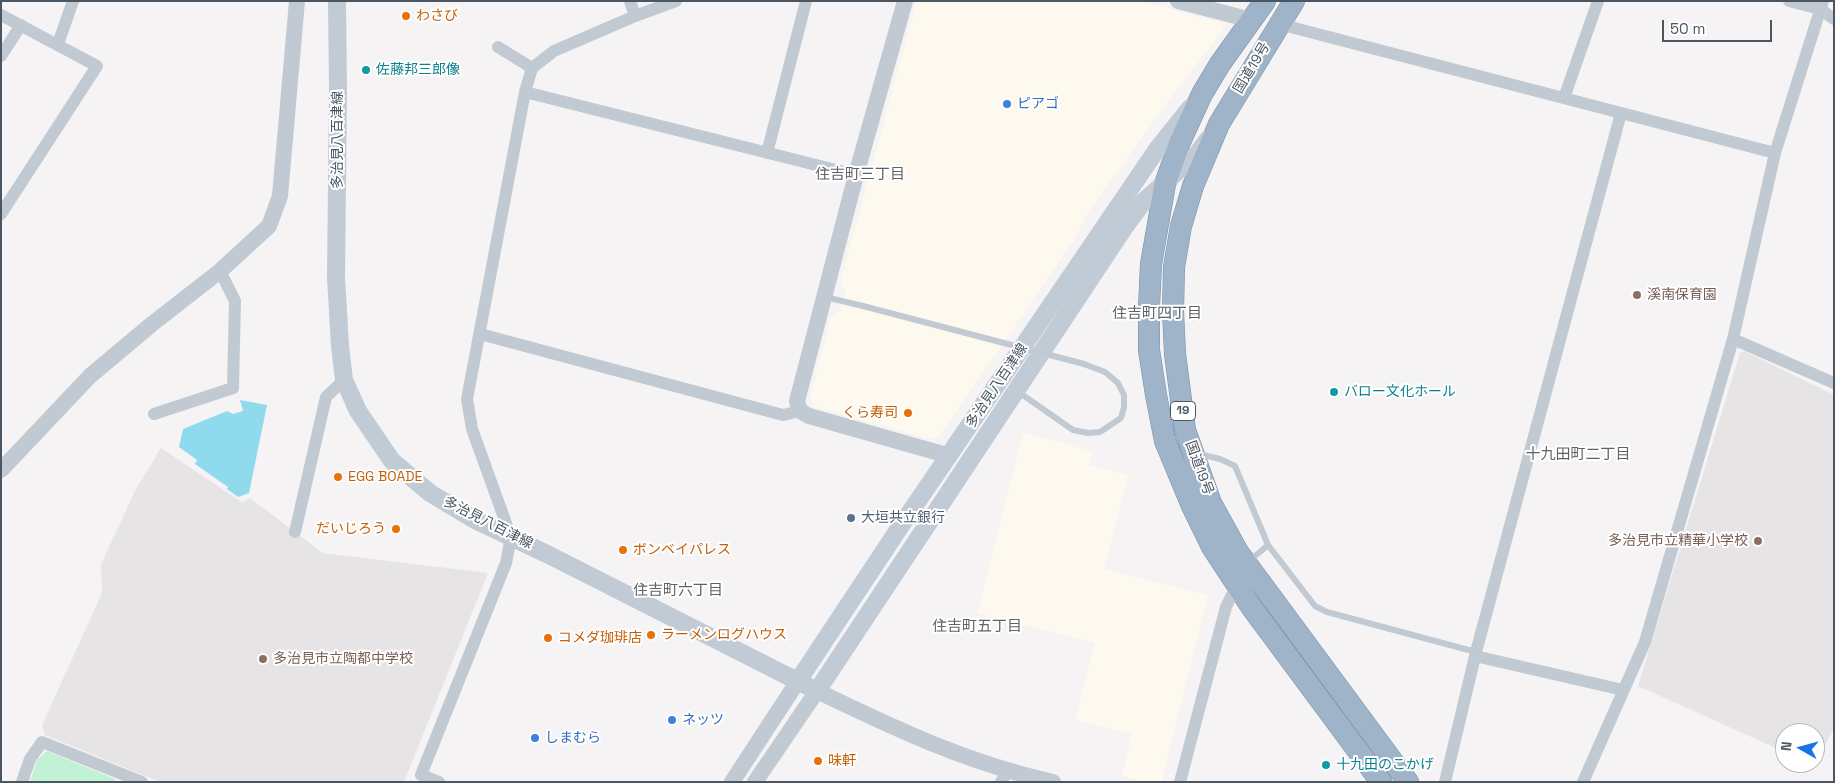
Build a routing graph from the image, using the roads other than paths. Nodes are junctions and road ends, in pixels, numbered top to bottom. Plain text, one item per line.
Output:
1 (73, 1) edge
2 (297, 1) edge
3 (337, 1) edge
4 (630, 1) edge
5 (676, 1) edge
6 (806, 1) edge
7 (905, 1) edge
8 (1178, 1) edge
9 (1265, 1) edge
10 (1294, 1) edge
11 (1598, 1) edge
12 (1789, 1) edge
13 (1821, 5) edge
14 (1, 15) edge
15 (635, 16) junction
16 (1834, 18) edge
17 (1251, 20) junction
18 (1279, 24) junction
19 (21, 25) junction
20 (58, 44) junction
21 (498, 47) dead end
22 (1, 56) edge
23 (532, 68) junction
24 (525, 92) junction
25 (1202, 94) junction
26 (1564, 98) junction
27 (1621, 113) junction
28 (1219, 124) junction
29 (767, 152) junction
30 (1775, 153) junction
31 (856, 175) junction
32 (1165, 184) junction
33 (1, 214) edge
34 (220, 271) junction
35 (825, 296) junction
36 (480, 334) junction
37 (1733, 339) junction
38 (344, 380) junction
39 (1834, 383) edge
40 (1016, 391) junction
41 (800, 411) junction
42 (154, 414) dead end
43 (1193, 452) junction
44 (950, 456) junction
45 (1, 470) edge
46 (295, 532) dead end
47 (511, 537) junction
48 (1268, 545) junction
49 (1246, 564) junction
50 (1237, 584) junction
51 (1475, 654) junction
52 (798, 681) junction
53 (1622, 690) junction
54 (817, 691) junction
55 (1005, 776) edge
56 (22, 782) edge
57 (142, 782) edge
58 (440, 782) edge
59 (732, 782) edge
60 (755, 782) edge
61 (1053, 782) edge
62 (1180, 782) edge
63 (1381, 782) edge
64 (1408, 782) edge
65 (1446, 782) edge
66 (1583, 782) edge

1 - 20 street
2 - 34 street
3 - 38 main road, 多治見八百津線
4 - 15 street
5 - 15 street
6 - 29 street
7 - 31 street
8 - 17 street
9 - 17 highway, 国道19号 / 19
10 - 18 highway, 国道19号 / 19
11 - 26 street
12 - 13 street
13 - 16 street
13 - 30 street
14 - 19 street
15 - 23 street
17 - 25 highway, 国道19号 / 19
18 - 26 street
18 - 28 highway, 国道19号 / 19
19 - 20 street
19 - 22 street
20 - 33 street
21 - 23 street
23 - 24 street
24 - 29 street
24 - 36 street
25 - 32 highway, 国道19号 / 19
25 - 44 main road, 多治見八百津線
26 - 27 street
27 - 30 street
27 - 51 street
28 - 32 main road, 多治見八百津線
28 - 43 highway, 国道19号 / 19
29 - 31 street
30 - 37 street
31 - 35 street
32 - 40 main road, 多治見八百津線
32 - 50 highway, 国道19号 / 19
34 - 42 street
34 - 45 street
35 - 40 lane, bridge
35 - 41 street
36 - 41 street
36 - 47 street
37 - 39 street
37 - 53 street
38 - 46 street
38 - 47 main road, 多治見八百津線
40 - 54 main road, 多治見八百津線
41 - 44 street
43 - 48 lane
43 - 49 highway, 国道19号 / 19
44 - 52 main road, 多治見八百津線
47 - 52 main road, 多治見八百津線
47 - 58 street
48 - 49 lane
48 - 51 lane
49 - 64 highway, 国道19号 / 19
50 - 62 street
50 - 63 highway, 国道19号 / 19
51 - 53 street
51 - 65 street
52 - 54 main road, 多治見八百津線
52 - 59 street
53 - 66 street
54 - 55 street
54 - 60 street
55 - 61 street
56 - 57 street

